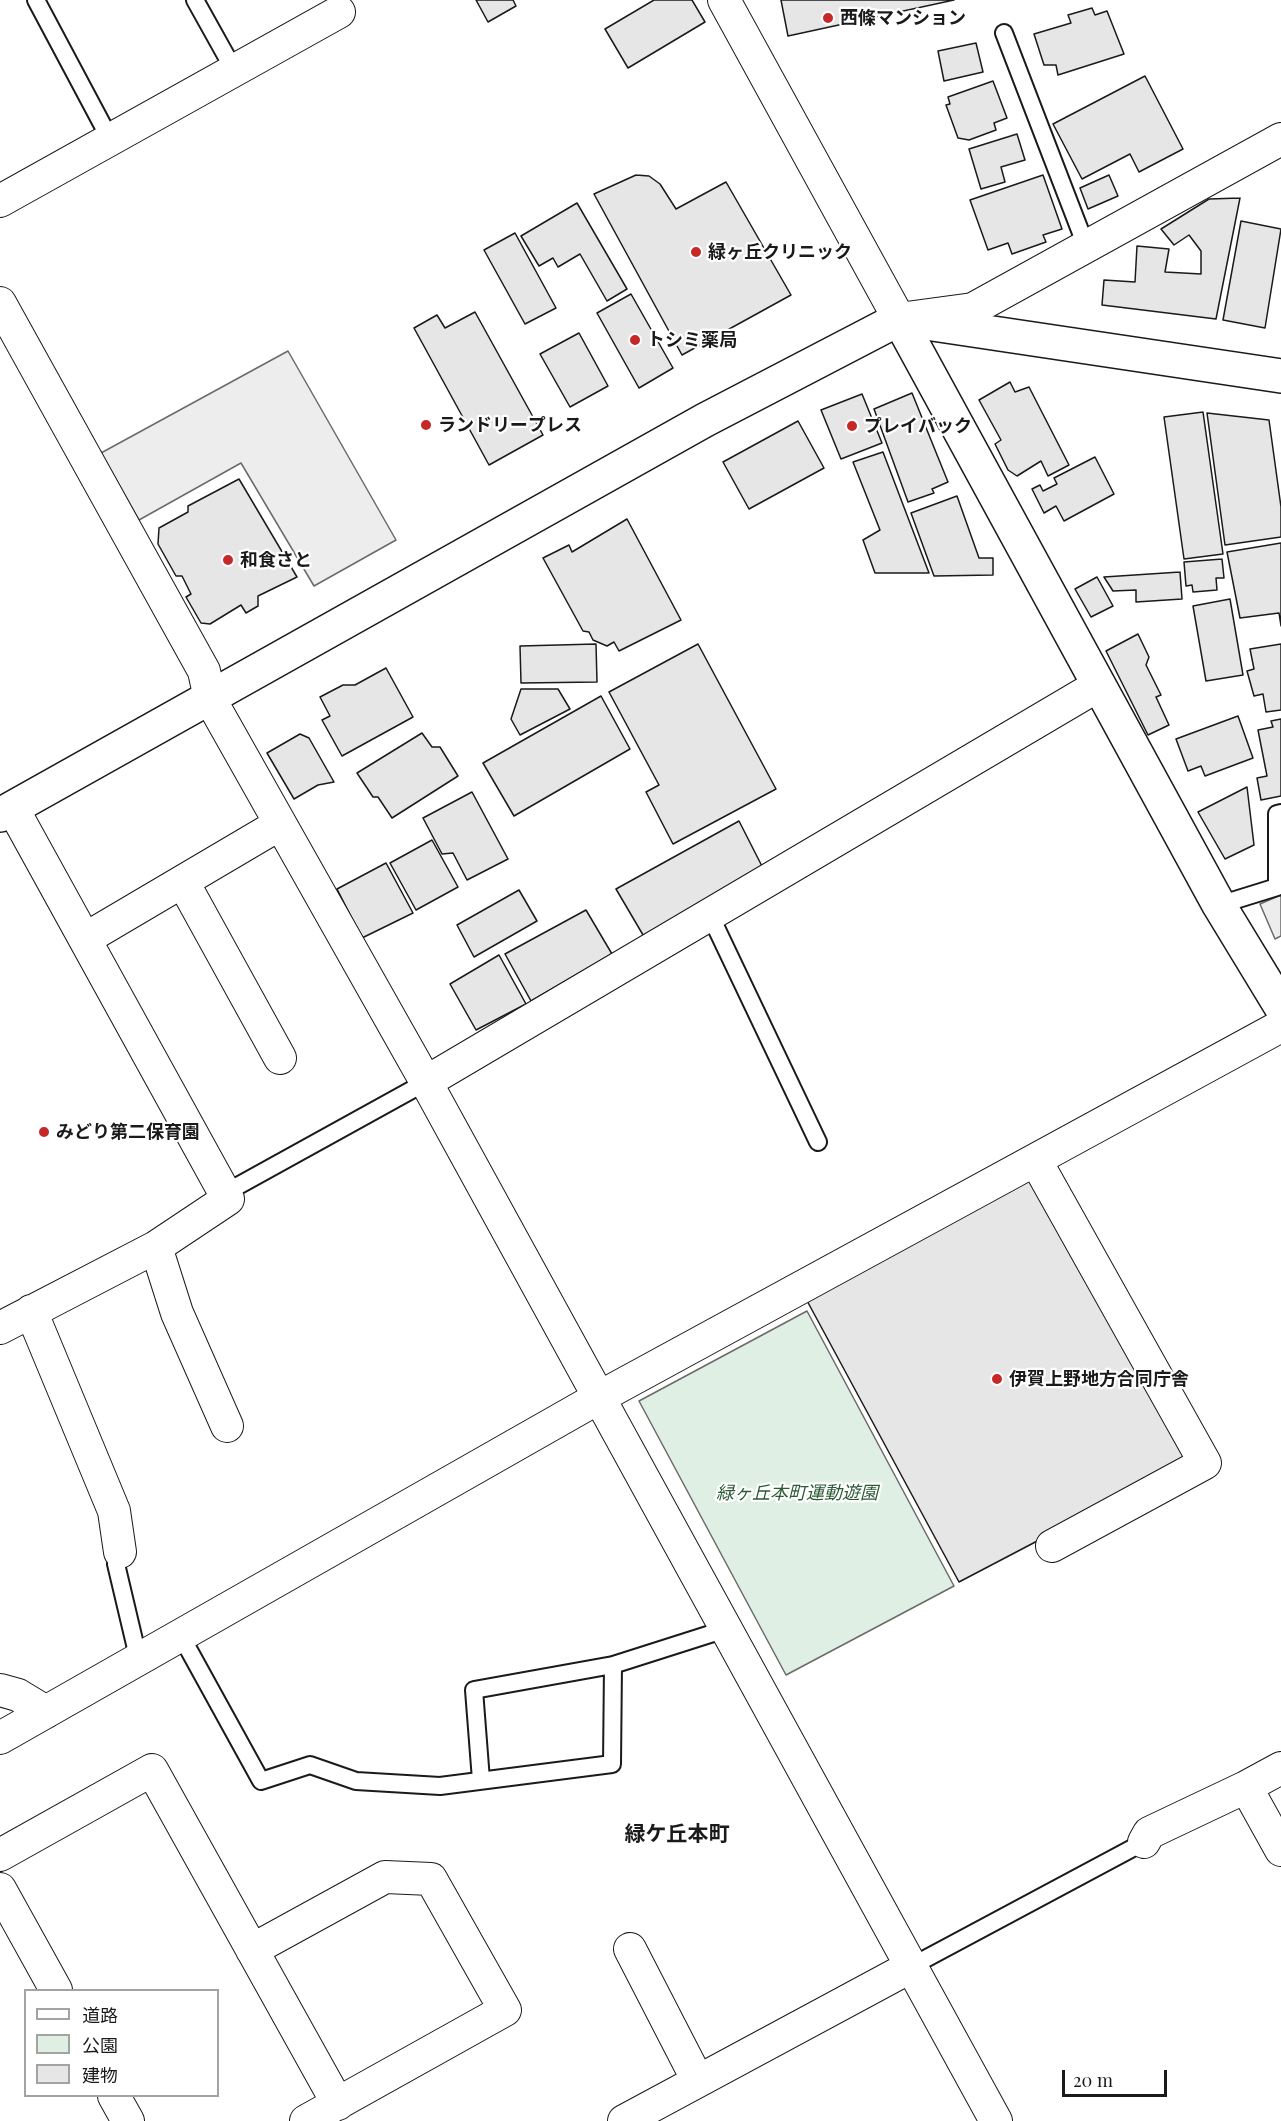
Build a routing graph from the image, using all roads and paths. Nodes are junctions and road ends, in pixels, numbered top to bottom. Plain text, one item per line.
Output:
1 (36, 0) edge
2 (195, 0) edge
3 (724, 0) edge
4 (339, 12) dead end
5 (1004, 33) dead end
6 (234, 70) junction
7 (110, 139) junction
8 (1281, 139) edge
9 (0, 201) edge
10 (1086, 246) junction
11 (0, 303) edge
12 (899, 319) junction
13 (1281, 376) edge
14 (1099, 685) junction
15 (210, 699) junction
16 (6, 812) edge
17 (1281, 813) edge
18 (280, 824) junction
19 (183, 882) junction
20 (1220, 905) junction
21 (710, 915) junction
22 (85, 939) junction
23 (1281, 1007) edge
24 (1281, 1026) edge
25 (280, 1058) dead end
26 (426, 1082) junction
27 (818, 1142) dead end
28 (1036, 1161) junction
29 (225, 1193) junction
30 (156, 1247) junction
31 (31, 1311) junction
32 (0, 1328) edge
33 (598, 1398) junction
34 (227, 1426) dead end
35 (1052, 1546) dead end
36 (120, 1552) joint
37 (726, 1629) junction
38 (180, 1634) junction
39 (138, 1658) junction
40 (614, 1665) junction
41 (0, 1690) edge
42 (45, 1712) junction
43 (0, 1738) edge
44 (1281, 1767) edge
45 (481, 1780) junction
46 (1246, 1787) junction
47 (1144, 1842) joint
48 (1281, 1850) edge
49 (0, 1855) edge
50 (0, 1889) edge
51 (630, 1949) dead end
52 (252, 1950) junction
53 (912, 1966) junction
54 (55, 1989) edge
55 (698, 2081) junction
56 (115, 2097) edge
57 (338, 2104) junction
58 (128, 2121) edge
59 (306, 2121) edge
60 (624, 2121) edge
61 (996, 2121) edge

1 - 7 lane
2 - 6 lane
3 - 12 street
4 - 6 street
5 - 10 lane
6 - 7 street
7 - 9 street
8 - 10 street
10 - 12 street
11 - 15 street
12 - 13 street
12 - 14 street
12 - 15 street
14 - 20 street
14 - 21 street
15 - 16 street
15 - 18 street
16 - 22 street
17 - 20 lane
18 - 19 street
18 - 26 street
19 - 22 street
19 - 25 street
20 - 23 street
21 - 26 street
21 - 27 lane
22 - 29 street
24 - 28 street
26 - 29 lane
26 - 33 street
28 - 33 street
28 - 35 street
29 - 30 street
30 - 31 street
30 - 34 street
31 - 32 street
31 - 36 street
33 - 37 street
33 - 38 street
36 - 39 lane
37 - 40 lane
37 - 53 street
38 - 39 street
38 - 45 lane
39 - 42 street
40 - 45 lane
40 - 45 lane
41 - 42 street
42 - 43 street
44 - 46 street
46 - 47 street
46 - 48 street
47 - 53 lane
49 - 52 street
50 - 54 street
51 - 55 street
52 - 57 street
52 - 57 street
53 - 55 street
53 - 61 street
55 - 60 street
56 - 58 street
57 - 59 street

